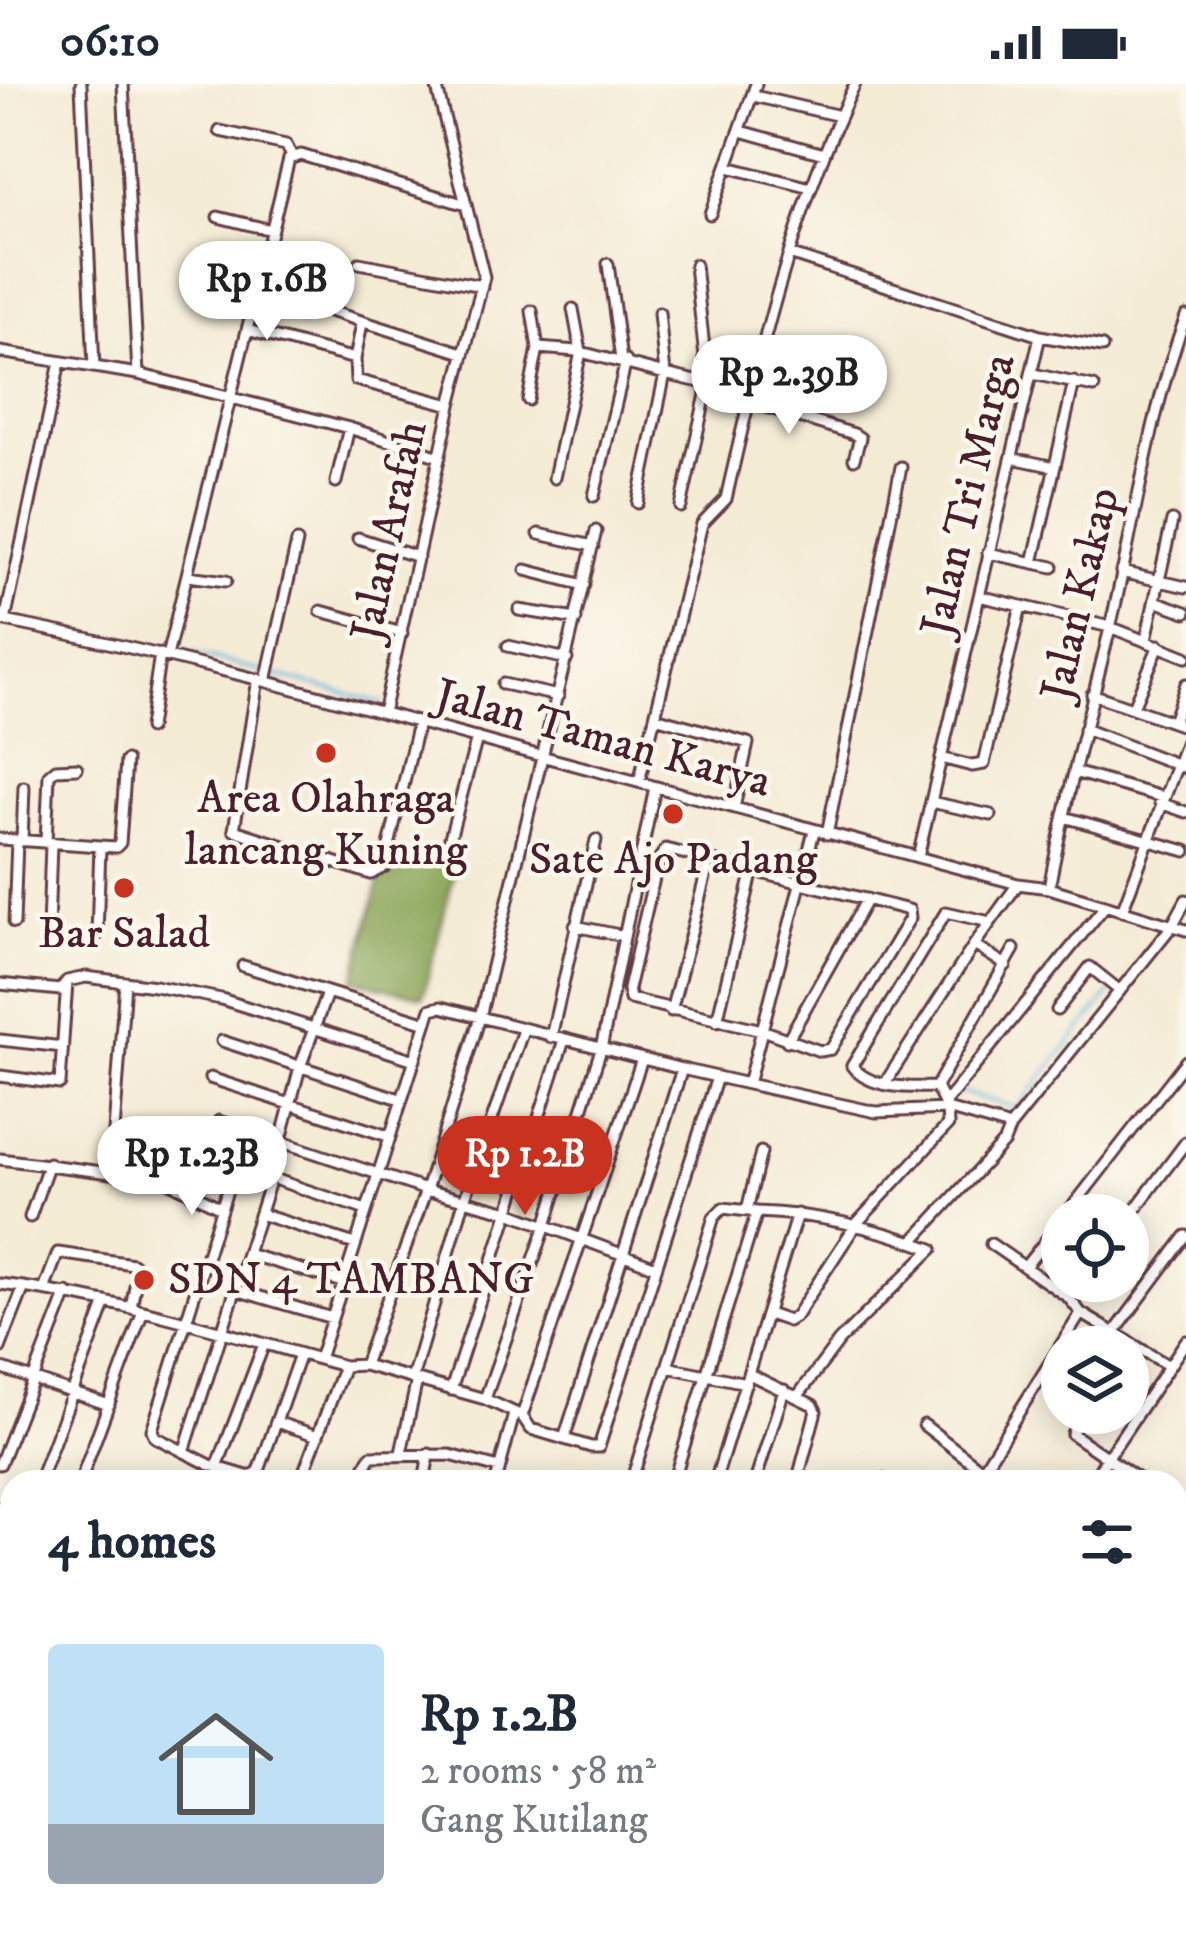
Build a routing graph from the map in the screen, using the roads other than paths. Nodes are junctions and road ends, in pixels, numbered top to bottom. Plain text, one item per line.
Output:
1 (82, 84) edge
2 (123, 84) edge
3 (436, 84) edge
4 (757, 84) edge
5 (855, 84) edge
6 (754, 96) junction
7 (840, 116) junction
8 (220, 131) dead end
9 (741, 131) junction
10 (824, 154) junction
11 (292, 156) junction
12 (728, 167) junction
13 (811, 188) junction
14 (466, 205) junction
15 (710, 214) dead end
16 (218, 217) dead end
17 (271, 230) junction
18 (789, 254) junction
19 (359, 263) dead end
20 (608, 264) dead end
21 (695, 265) dead end
22 (482, 286) junction
23 (256, 288) junction
24 (573, 309) dead end
25 (532, 310) dead end
26 (659, 313) dead end
27 (1186, 316) edge
28 (362, 323) junction
29 (247, 330) junction
30 (1040, 335) junction
31 (1102, 347) dead end
32 (538, 348) junction
33 (0, 352) edge
34 (581, 352) junction
35 (464, 353) junction
36 (355, 359) junction
37 (623, 360) junction
38 (61, 362) junction
39 (94, 367) junction
40 (138, 374) junction
41 (665, 374) junction
42 (1033, 374) junction
43 (1074, 382) junction
44 (708, 385) junction
45 (1094, 387) dead end
46 (751, 398) junction
47 (228, 399) junction
48 (528, 400) dead end
49 (451, 405) junction
50 (349, 428) junction
51 (440, 457) junction
52 (1012, 458) junction
53 (854, 459) dead end
54 (1055, 466) junction
55 (901, 467) dead end
56 (554, 478) dead end
57 (336, 482) dead end
58 (594, 496) dead end
59 (638, 503) dead end
60 (681, 507) dead end
61 (1172, 521) dead end
62 (596, 531) dead end
63 (539, 534) dead end
64 (1169, 536) junction
65 (358, 538) dead end
66 (1186, 541) edge
67 (297, 542) dead end
68 (592, 546) junction
69 (988, 553) junction
70 (418, 556) junction
71 (1034, 563) junction
72 (1053, 567) dead end
73 (526, 570) dead end
74 (1121, 572) junction
75 (188, 576) junction
76 (1158, 580) junction
77 (226, 581) dead end
78 (584, 585) junction
79 (1186, 587) edge
80 (980, 596) junction
81 (1155, 601) junction
82 (1021, 607) junction
83 (1185, 608) edge
84 (519, 610) dead end
85 (321, 611) dead end
86 (576, 619) junction
87 (2, 621) edge
88 (1110, 627) junction
89 (402, 633) junction
90 (1146, 640) junction
91 (1159, 645) junction
92 (508, 646) dead end
93 (164, 655) junction
94 (1186, 657) edge
95 (567, 658) junction
96 (262, 680) junction
97 (503, 684) dead end
98 (1186, 684) edge
99 (1092, 694) junction
100 (558, 696) junction
101 (1133, 707) junction
102 (383, 713) junction
103 (655, 717) junction
104 (418, 722) junction
105 (1173, 722) junction
106 (1186, 727) edge
107 (149, 728) dead end
108 (1084, 729) junction
109 (477, 738) junction
110 (1186, 741) edge
111 (544, 757) junction
112 (941, 758) junction
113 (126, 761) dead end
114 (1181, 766) edge
115 (77, 768) dead end
116 (1074, 772) junction
117 (639, 782) junction
118 (24, 787) dead end
119 (655, 787) junction
120 (1161, 800) junction
121 (931, 802) junction
122 (734, 808) junction
123 (1186, 812) edge
124 (991, 815) dead end
125 (1064, 817) junction
126 (814, 831) junction
127 (827, 834) junction
128 (0, 839) edge
129 (596, 840) dead end
130 (1147, 840) junction
131 (20, 841) junction
132 (48, 844) junction
133 (100, 846) junction
134 (447, 849) dead end
135 (1186, 851) edge
136 (918, 856) junction
137 (710, 858) junction
138 (753, 870) junction
139 (801, 883) junction
140 (1018, 884) junction
141 (1048, 888) junction
142 (867, 899) junction
143 (1186, 900) edge
144 (1106, 906) junction
145 (1122, 911) junction
146 (990, 922) junction
147 (14, 923) dead end
148 (575, 926) junction
149 (1172, 926) junction
150 (48, 930) dead end
151 (1186, 930) edge
152 (97, 935) dead end
153 (624, 936) junction
154 (974, 945) junction
155 (1014, 950) dead end
156 (1006, 965) junction
157 (243, 966) dead end
158 (67, 981) junction
159 (125, 982) junction
160 (0, 984) edge
161 (1120, 991) junction
162 (327, 994) junction
163 (1057, 1010) dead end
164 (671, 1011) junction
165 (480, 1017) junction
166 (717, 1021) junction
167 (424, 1022) junction
168 (314, 1028) junction
169 (523, 1030) junction
170 (762, 1030) junction
171 (551, 1036) junction
172 (0, 1040) edge
173 (564, 1040) junction
174 (222, 1041) dead end
175 (787, 1041) junction
176 (63, 1047) junction
177 (601, 1049) junction
178 (642, 1059) junction
179 (415, 1060) junction
180 (1186, 1061) edge
181 (300, 1067) junction
182 (682, 1069) junction
183 (0, 1076) edge
184 (210, 1078) dead end
185 (716, 1081) junction
186 (885, 1083) junction
187 (748, 1084) junction
188 (936, 1088) junction
189 (400, 1099) junction
190 (290, 1104) junction
191 (946, 1106) junction
192 (218, 1121) dead end
193 (1010, 1127) junction
194 (246, 1130) junction
195 (388, 1136) junction
196 (1186, 1142) edge
197 (279, 1143) junction
198 (761, 1152) dead end
199 (0, 1159) edge
200 (50, 1163) junction
201 (112, 1172) junction
202 (375, 1173) junction
203 (272, 1178) junction
204 (426, 1190) junction
205 (1083, 1194) edge
206 (1147, 1194) edge
207 (464, 1202) junction
208 (219, 1208) junction
209 (366, 1210) junction
210 (752, 1211) junction
211 (508, 1212) junction
212 (260, 1214) junction
213 (797, 1214) junction
214 (30, 1217) dead end
215 (857, 1223) junction
216 (546, 1226) junction
217 (1186, 1236) edge
218 (584, 1238) junction
219 (913, 1241) junction
220 (356, 1244) junction
221 (991, 1244) dead end
222 (1041, 1247) edge
223 (624, 1252) junction
224 (247, 1253) junction
225 (656, 1267) junction
226 (1025, 1267) junction
227 (1041, 1278) edge
228 (344, 1282) junction
229 (0, 1284) edge
230 (24, 1287) junction
231 (44, 1290) junction
232 (236, 1290) junction
233 (67, 1293) junction
234 (106, 1302) junction
235 (1072, 1302) edge
236 (131, 1308) junction
237 (143, 1311) junction
238 (1081, 1313) junction
239 (768, 1314) junction
240 (332, 1318) junction
241 (184, 1321) junction
242 (1099, 1326) edge
243 (1126, 1326) edge
244 (222, 1332) junction
245 (1185, 1343) edge
246 (264, 1344) junction
247 (0, 1348) edge
248 (300, 1354) junction
249 (1149, 1356) edge
250 (319, 1359) junction
251 (344, 1366) junction
252 (364, 1366) junction
253 (1168, 1366) junction
254 (667, 1367) junction
255 (0, 1368) edge
256 (707, 1376) junction
257 (34, 1379) junction
258 (415, 1379) junction
259 (748, 1379) junction
260 (451, 1390) junction
261 (784, 1390) junction
262 (72, 1392) junction
263 (797, 1397) junction
264 (485, 1400) junction
265 (110, 1405) junction
266 (518, 1415) junction
267 (276, 1422) junction
268 (924, 1425) dead end
269 (1074, 1434) edge
270 (318, 1436) junction
271 (564, 1439) junction
272 (184, 1452) junction
273 (401, 1453) junction
274 (429, 1454) junction
275 (1108, 1456) junction
276 (0, 1464) edge
277 (217, 1467) junction
278 (499, 1468) joint
279 (43, 1470) edge
280 (85, 1470) edge
281 (226, 1470) edge
282 (258, 1470) edge
283 (305, 1470) edge
284 (370, 1470) edge
285 (426, 1470) edge
286 (635, 1470) edge
287 (677, 1470) edge
288 (719, 1470) edge
289 (758, 1470) edge
290 (800, 1470) edge
291 (982, 1470) joint
292 (1099, 1470) edge
293 (1127, 1470) edge

1 - 39 street
2 - 40 street
3 - 14 street, Jalan Arafah
4 - 6 street
5 - 7 street
6 - 7 street
6 - 9 street
7 - 10 street
8 - 11 street
9 - 10 street
9 - 12 street
10 - 13 street
11 - 14 street
11 - 17 street
12 - 13 street
12 - 15 street
13 - 18 street
14 - 22 street, Jalan Arafah
16 - 17 street
17 - 23 street
18 - 30 street, Jalan Tri Marga
18 - 46 street
19 - 22 street
20 - 37 street
21 - 44 street
22 - 35 street, Jalan Arafah
23 - 28 street
23 - 29 street
24 - 34 street
25 - 32 street
26 - 41 street
27 - 74 street, Jalan Kakap
28 - 35 street
28 - 36 street
29 - 36 street
29 - 47 street
30 - 31 street
30 - 42 street, Jalan Tri Marga
32 - 34 street
32 - 48 street
33 - 38 street
34 - 37 street
34 - 56 street
35 - 49 street, Jalan Arafah
36 - 49 street
37 - 41 street
37 - 58 street
38 - 39 street
38 - 87 street
39 - 40 street
40 - 47 street
41 - 44 street
41 - 59 street
42 - 43 street
42 - 52 street, Jalan Tri Marga
43 - 45 street
43 - 54 street
44 - 46 street
44 - 60 street
46 - 53 street
46 - 103 street
47 - 50 street
47 - 75 street
49 - 51 street, Jalan Arafah
50 - 51 street
50 - 57 street
51 - 70 street, Jalan Arafah
52 - 54 street
52 - 69 street, Jalan Tri Marga
54 - 71 street
55 - 127 street
61 - 64 street
62 - 68 street
63 - 68 street
64 - 66 street
64 - 76 street
65 - 70 street
67 - 96 street
68 - 78 street
69 - 71 street
69 - 80 street, Jalan Tri Marga
70 - 89 street, Jalan Arafah
71 - 72 street
73 - 78 street
74 - 76 street
74 - 88 street, Jalan Kakap
75 - 77 street
75 - 93 street
76 - 79 street
76 - 81 street
78 - 86 street
80 - 82 street
80 - 112 street, Jalan Tri Marga
81 - 83 street
81 - 90 street
82 - 88 street
82 - 112 street
84 - 86 street
85 - 89 street
86 - 95 street
87 - 93 street, Jalan Taman Karya
88 - 90 street
88 - 99 street, Jalan Kakap
89 - 102 street, Jalan Arafah
90 - 91 street
91 - 94 street
91 - 101 street
92 - 95 street
93 - 96 street, Jalan Taman Karya
93 - 107 street
95 - 100 street
96 - 102 street, Jalan Taman Karya
96 - 104 street
97 - 100 street
98 - 105 street
99 - 101 street
99 - 108 street, Jalan Kakap
100 - 111 street
101 - 105 street
102 - 104 street, Jalan Taman Karya
103 - 117 street
103 - 122 street
104 - 109 street, Jalan Taman Karya
105 - 106 street
108 - 114 street
108 - 116 street, Jalan Kakap
109 - 111 street, Jalan Taman Karya
109 - 134 street
110 - 114 street
111 - 117 street, Jalan Taman Karya
111 - 165 street
112 - 121 street, Jalan Tri Marga
113 - 133 street
114 - 120 street
115 - 132 street
116 - 120 street
116 - 125 street, Jalan Kakap
117 - 119 street, Jalan Taman Karya
118 - 131 street
119 - 122 street, Jalan Taman Karya
119 - 153 street
120 - 123 street
120 - 130 street
121 - 124 street
121 - 136 street, Jalan Tri Marga
122 - 126 street, Jalan Taman Karya
125 - 130 street
125 - 141 street, Jalan Kakap
126 - 127 street, Jalan Taman Karya
126 - 139 street
127 - 136 street, Jalan Taman Karya
128 - 131 street
129 - 148 street
130 - 135 street
130 - 145 street
131 - 132 street
131 - 147 street
132 - 133 street
132 - 150 street
133 - 152 street
136 - 140 street, Jalan Taman Karya
137 - 138 street
137 - 164 street
137 - 164 street
138 - 139 street
138 - 166 street
139 - 142 street
139 - 170 street
140 - 141 street, Jalan Taman Karya
140 - 146 street
141 - 144 street, Jalan Taman Karya
142 - 175 street
142 - 175 street
143 - 149 street
144 - 145 street, Jalan Taman Karya
144 - 191 street
145 - 149 street, Jalan Taman Karya
146 - 154 street
146 - 186 street
148 - 153 street
148 - 171 street
149 - 151 street, Jalan Taman Karya
149 - 161 street
153 - 177 street
154 - 156 street
154 - 186 street
155 - 156 street
156 - 188 street
157 - 162 street
158 - 159 street
158 - 160 street
158 - 176 street
159 - 168 street
159 - 201 street
161 - 163 street
161 - 193 street
162 - 167 street
162 - 168 street
164 - 166 street
165 - 167 street
165 - 169 street
165 - 204 street
166 - 170 street
167 - 179 street
168 - 179 street
168 - 181 street
169 - 171 street
169 - 207 street
170 - 175 street
170 - 187 street
171 - 173 street
172 - 176 street
173 - 177 street
173 - 211 street
174 - 181 street
176 - 183 street
177 - 178 street
177 - 216 street
178 - 182 street
178 - 218 street
179 - 189 street
180 - 205 street
181 - 189 street
181 - 190 street
182 - 185 street
182 - 223 street
184 - 190 street
185 - 187 street
185 - 225 street
186 - 188 street
187 - 191 street
188 - 191 street
189 - 195 street
190 - 195 street
190 - 197 street
191 - 193 street
191 - 215 street
192 - 194 street
193 - 219 street
194 - 197 street
194 - 208 street
195 - 202 street
196 - 206 street
197 - 202 street
197 - 203 street
198 - 210 street
199 - 200 street
200 - 201 street
200 - 214 street
201 - 208 street
202 - 204 street
202 - 209 street
203 - 209 street
203 - 212 street
204 - 207 street
204 - 252 street
207 - 211 street
207 - 258 street
208 - 241 street
209 - 220 street
210 - 213 street
210 - 254 street
210 - 256 street
211 - 216 street
211 - 260 street
212 - 220 street
212 - 224 street
213 - 215 street
213 - 239 street
215 - 219 street
215 - 239 street
216 - 218 street
216 - 264 street
217 - 243 street
218 - 223 street
218 - 266 street
219 - 263 street
220 - 228 street
221 - 226 street
222 - 226 street
223 - 225 street
223 - 271 street
224 - 228 street
224 - 232 street
225 - 271 street
226 - 227 street
228 - 240 street
229 - 230 street
230 - 231 street
230 - 247 street
231 - 233 street
231 - 236 street
232 - 240 street
232 - 244 street
233 - 234 street
233 - 257 street
234 - 236 street
234 - 262 street
235 - 238 street
236 - 237 street
237 - 241 street
237 - 265 street
238 - 242 street
238 - 291 street
239 - 259 street
240 - 250 street
241 - 244 street
241 - 272 street
244 - 246 street
244 - 272 street
245 - 253 street
246 - 248 street
246 - 277 street
248 - 250 street
248 - 267 street
249 - 253 street
250 - 251 street
251 - 252 street
251 - 270 street
252 - 258 street
253 - 275 street
254 - 256 street
254 - 286 street
255 - 257 street
256 - 259 street
256 - 287 street
257 - 262 street
257 - 276 street
258 - 260 street
258 - 273 street
259 - 261 street
259 - 288 street
260 - 264 street
261 - 263 street
261 - 289 street
262 - 265 street
262 - 279 street
263 - 290 street
264 - 266 street
265 - 280 street
266 - 271 street
266 - 278 street
267 - 270 street
267 - 282 street
268 - 291 street
269 - 275 street
270 - 283 street
272 - 277 street
273 - 274 street
273 - 284 street
274 - 278 street
274 - 285 street
275 - 292 street
275 - 293 street
277 - 281 street

